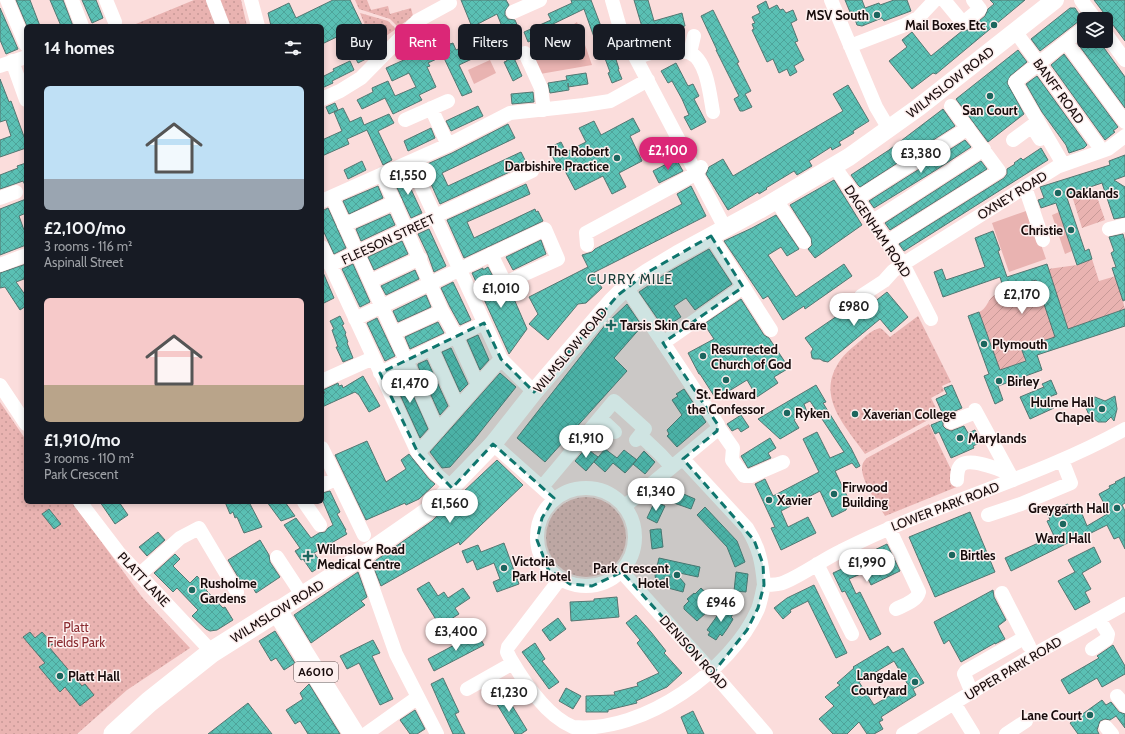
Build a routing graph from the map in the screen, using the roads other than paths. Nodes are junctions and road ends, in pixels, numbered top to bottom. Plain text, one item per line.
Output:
1 (7, 0) edge
2 (72, 0) edge
3 (106, 0) edge
4 (213, 0) edge
5 (251, 0) edge
6 (540, 0) edge
7 (612, 0) edge
8 (831, 0) edge
9 (935, 0) edge
10 (944, 0) edge
11 (973, 0) edge
12 (1055, 0) edge
13 (1081, 0) edge
14 (450, 3) dead end
15 (513, 12) dead end
16 (1090, 12) edge
17 (260, 18) edge
18 (81, 24) edge
19 (113, 24) edge
20 (222, 24) edge
21 (619, 24) edge
22 (1015, 31) junction
23 (1077, 33) edge
24 (694, 36) dead end
25 (24, 40) edge
26 (1066, 42) junction
27 (1113, 44) edge
28 (850, 46) junction
29 (685, 52) edge
30 (690, 53) junction
31 (525, 54) dead end
32 (24, 58) edge
33 (637, 60) edge
34 (1125, 60) edge
35 (6, 64) edge
36 (1039, 64) junction
37 (648, 80) junction
38 (24, 96) edge
39 (324, 98) edge
40 (448, 100) dead end
41 (951, 106) dead end
42 (431, 108) junction
43 (544, 110) junction
44 (713, 112) dead end
45 (406, 120) dead end
46 (1125, 122) edge
47 (968, 128) junction
48 (889, 129) junction
49 (1125, 136) edge
50 (1013, 140) dead end
51 (448, 145) junction
52 (984, 150) junction
53 (1101, 151) junction
54 (410, 162) junction
55 (834, 166) junction
56 (1060, 166) junction
57 (698, 170) junction
58 (532, 171) dead end
59 (382, 174) junction
60 (1025, 187) junction
61 (16, 192) dead end
62 (0, 198) edge
63 (327, 199) edge
64 (856, 199) junction
65 (776, 200) junction
66 (395, 202) junction
67 (435, 216) junction
68 (872, 221) junction
69 (344, 225) junction
70 (1125, 226) edge
71 (407, 229) junction
72 (1110, 229) dead end
73 (718, 232) junction
74 (1044, 240) dead end
75 (804, 242) dead end
76 (887, 242) junction
77 (587, 245) dead end
78 (324, 252) edge
79 (357, 252) junction
80 (491, 254) junction
81 (24, 256) edge
82 (420, 258) junction
83 (903, 264) junction
84 (0, 265) edge
85 (330, 265) junction
86 (459, 269) junction
87 (371, 281) junction
88 (430, 283) junction
89 (626, 287) junction
90 (743, 287) junction
91 (861, 296) dead end
92 (382, 306) junction
93 (442, 310) junction
94 (355, 319) junction
95 (931, 319) dead end
96 (484, 323) junction
97 (772, 330) dead end
98 (394, 333) junction
99 (456, 336) junction
100 (663, 343) junction
101 (431, 348) junction
102 (373, 358) junction
103 (501, 359) junction
104 (406, 360) junction
105 (380, 373) junction
106 (324, 380) edge
107 (0, 385) edge
108 (478, 385) junction
109 (534, 392) junction
110 (458, 407) junction
111 (600, 418) junction
112 (24, 421) edge
113 (951, 422) dead end
114 (719, 427) junction
115 (1125, 429) edge
116 (438, 431) junction
117 (615, 432) dead end
118 (493, 444) junction
119 (324, 452) edge
120 (418, 453) junction
121 (1062, 460) junction
122 (783, 462) dead end
123 (677, 463) junction
124 (1011, 477) junction
125 (336, 479) junction
126 (957, 480) dead end
127 (324, 484) edge
128 (542, 487) junction
129 (452, 488) junction
130 (555, 498) junction
131 (82, 504) edge
132 (305, 504) edge
133 (625, 506) junction
134 (988, 515) dead end
135 (320, 525) dead end
136 (888, 528) junction
137 (364, 535) dead end
138 (277, 557) dead end
139 (360, 558) junction
140 (817, 564) junction
141 (621, 571) junction
142 (139, 575) junction
143 (560, 579) junction
144 (764, 585) junction
145 (237, 592) dead end
146 (1002, 593) dead end
147 (302, 595) junction
148 (1125, 604) edge
149 (896, 609) dead end
150 (277, 611) junction
151 (1099, 618) junction
152 (852, 634) dead end
153 (1024, 638) junction
154 (1092, 649) dead end
155 (212, 652) junction
156 (1033, 655) junction
157 (513, 663) junction
158 (714, 673) junction
159 (467, 689) dead end
160 (972, 692) junction
161 (418, 697) junction
162 (951, 705) junction
163 (1026, 721) dead end
164 (435, 730) edge
165 (571, 730) edge
166 (114, 734) edge
167 (354, 734) edge
168 (366, 734) edge
169 (766, 734) edge
170 (903, 734) edge
171 (963, 734) edge
172 (973, 734) edge
173 (1006, 734) edge

1 - 25 street
2 - 18 street
3 - 19 street
4 - 20 street
5 - 17 street
6 - 15 street
7 - 21 street
8 - 28 street
9 - 28 street
10 - 11 street
12 - 22 main road, WILMSLOW ROAD
13 - 16 street
14 - 39 street
22 - 36 street, BANFF ROAD
22 - 48 main road, WILMSLOW ROAD
23 - 26 street
24 - 30 street
26 - 36 street
26 - 46 street
27 - 34 street
28 - 48 street
29 - 30 street
30 - 44 street
31 - 43 street
32 - 35 street
33 - 37 street
35 - 38 street
36 - 53 street, BANFF ROAD
36 - 56 street
37 - 43 street
37 - 57 street
40 - 42 street
41 - 47 street
42 - 45 street
42 - 51 street
43 - 51 street
47 - 52 street
47 - 64 street
48 - 55 main road, WILMSLOW ROAD
49 - 53 street, OXNEY ROAD
50 - 56 street
51 - 54 street
52 - 68 street
52 - 76 street
53 - 56 street, OXNEY ROAD
54 - 59 street
54 - 67 street
55 - 64 street, DAGENHAM ROAD
55 - 65 main road, WILMSLOW ROAD
56 - 60 street, OXNEY ROAD
57 - 73 street
57 - 77 street
58 - 67 street, FLEESON STREET
59 - 63 street
59 - 66 street
60 - 74 street
60 - 83 street, OXNEY ROAD
61 - 62 street
63 - 69 street
64 - 68 street, DAGENHAM ROAD
65 - 73 main road, WILMSLOW ROAD
65 - 75 street
66 - 69 street
66 - 71 street
67 - 71 street, FLEESON STREET
67 - 86 street
68 - 76 street, DAGENHAM ROAD
69 - 79 street
70 - 72 street
71 - 79 street, FLEESON STREET
71 - 82 street
73 - 89 main road, WILMSLOW ROAD
73 - 90 street
76 - 83 street, DAGENHAM ROAD
78 - 85 street
79 - 85 street, FLEESON STREET
79 - 87 street
80 - 80 street
80 - 86 street
81 - 84 street
82 - 87 street
82 - 88 street
83 - 91 street, OXNEY ROAD
83 - 95 street, DAGENHAM ROAD
85 - 94 street
86 - 88 street
86 - 96 street
87 - 92 street
88 - 92 street
88 - 93 street
89 - 100 street
89 - 109 main road, WILMSLOW ROAD
90 - 97 street
90 - 100 street
92 - 94 street
92 - 98 street
93 - 98 street
93 - 99 street
94 - 102 street
96 - 99 street
96 - 103 street
98 - 104 street
99 - 101 street
99 - 108 street
100 - 114 street
101 - 104 street
101 - 110 street
102 - 105 street
102 - 106 street
103 - 108 street
103 - 109 street
104 - 105 street
104 - 116 street
105 - 120 street
107 - 112 street
108 - 110 street
109 - 118 main road, WILMSLOW ROAD
110 - 116 street
111 - 117 street
111 - 123 street
111 - 128 street
113 - 124 street
114 - 122 street
114 - 123 street
115 - 121 street, LOWER PARK ROAD
116 - 120 street
118 - 128 street
118 - 129 main road, WILMSLOW ROAD
119 - 125 street
120 - 129 street
121 - 124 street, LOWER PARK ROAD
121 - 134 street
123 - 133 street
123 - 144 street
124 - 126 street
124 - 136 street, LOWER PARK ROAD
125 - 127 street
125 - 137 street
128 - 130 street
129 - 139 main road, WILMSLOW ROAD
130 - 133 street
130 - 143 street
131 - 142 street, PLATT LANE
132 - 135 street
133 - 141 street
136 - 140 street, LOWER PARK ROAD
136 - 149 street
138 - 147 street
139 - 147 main road, WILMSLOW ROAD
139 - 161 street
140 - 144 street, LOWER PARK ROAD
140 - 152 street
141 - 143 street
141 - 158 street, DENISON ROAD
142 - 145 street
142 - 155 street, PLATT LANE
143 - 157 street
144 - 158 street
146 - 153 street
147 - 150 main road, WILMSLOW ROAD
148 - 151 street, UPPER PARK ROAD
150 - 155 highway, WILMSLOW ROAD
150 - 167 highway, A6010
151 - 154 street
151 - 156 street, UPPER PARK ROAD
153 - 156 street
153 - 160 street
155 - 166 highway, WILMSLOW ROAD
156 - 160 street, UPPER PARK ROAD
157 - 159 street
157 - 165 street
158 - 165 street
158 - 169 street, DENISON ROAD
160 - 162 street, UPPER PARK ROAD
161 - 164 street
161 - 168 street
162 - 170 street, UPPER PARK ROAD
162 - 171 street
162 - 172 street
163 - 173 street

